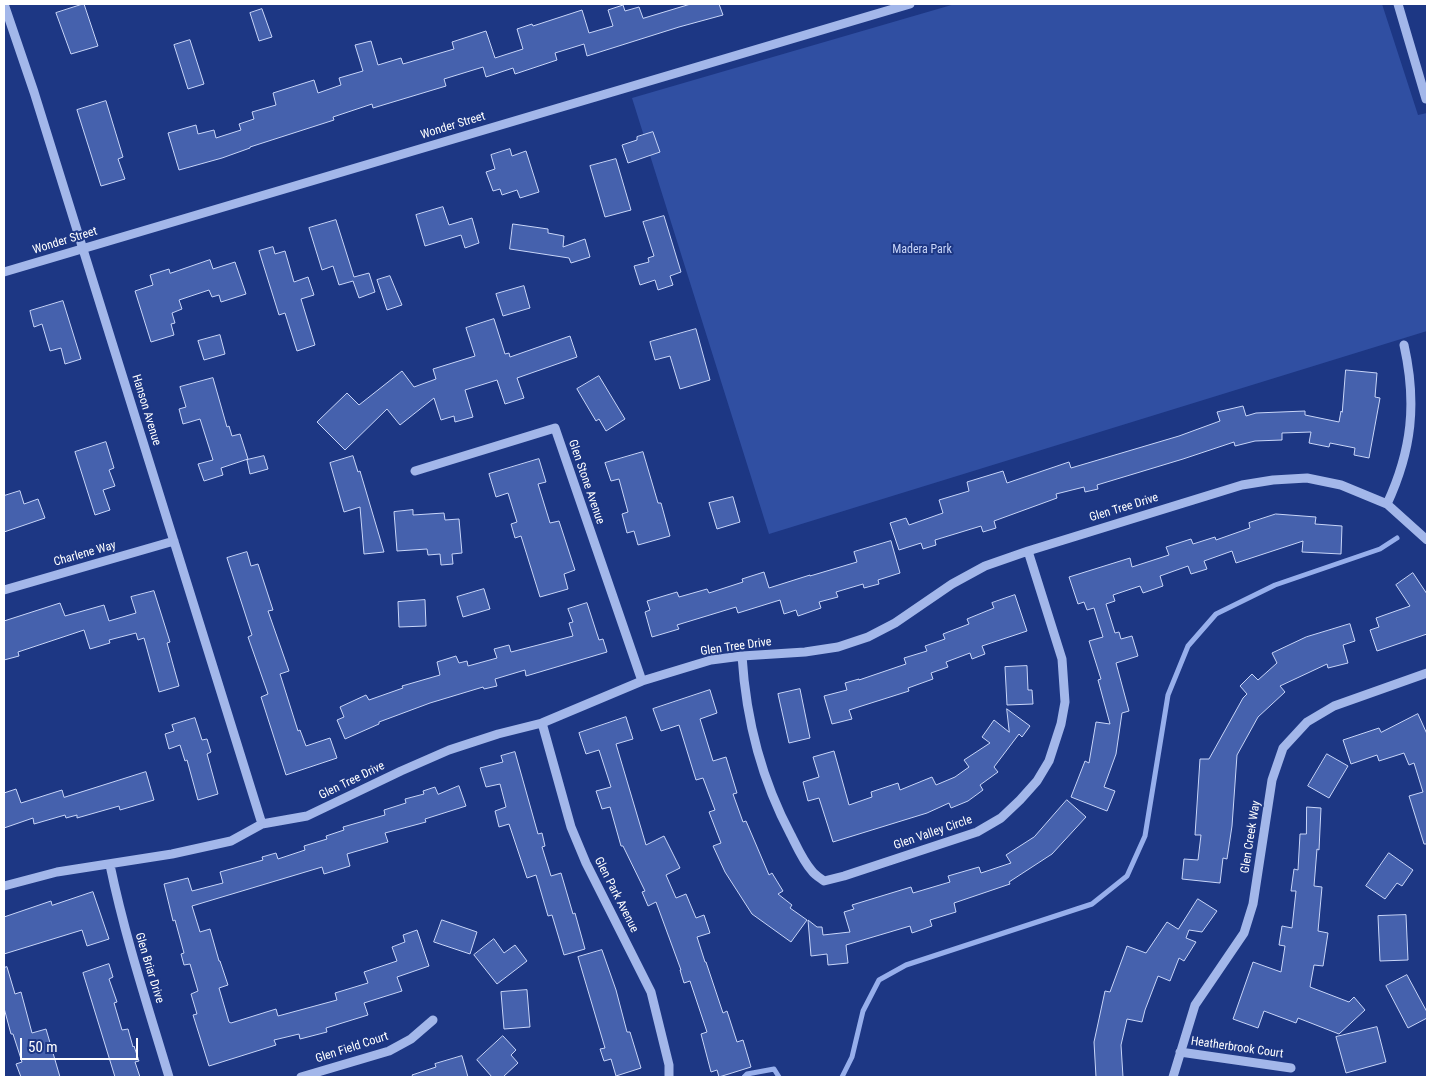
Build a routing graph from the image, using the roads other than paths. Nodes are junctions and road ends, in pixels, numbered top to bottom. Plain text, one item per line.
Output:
1 (4, 4) edge
2 (910, 4) edge
3 (1398, 4) edge
4 (1427, 98) edge
5 (83, 249) junction
6 (4, 272) edge
7 (1404, 345) dead end
8 (415, 471) dead end
9 (1388, 504) junction
10 (1427, 540) edge
11 (174, 541) junction
12 (1028, 551) junction
13 (4, 590) edge
14 (742, 656) junction
15 (1427, 674) edge
16 (642, 681) junction
17 (542, 723) junction
18 (262, 824) junction
19 (110, 865) junction
20 (4, 886) edge
21 (433, 1020) dead end
22 (1180, 1052) junction
23 (1290, 1068) dead end
24 (169, 1077) edge
25 (301, 1077) edge
26 (669, 1077) edge
27 (1173, 1077) edge

1 - 5 street, Hanson Avenue
2 - 5 street, Wonder Street
3 - 4 street
5 - 6 street, Wonder Street
5 - 11 street, Hanson Avenue
7 - 9 street
8 - 16 street, Glen Stone Avenue
9 - 10 street, Glen Tree Drive
9 - 12 street, Glen Tree Drive
11 - 13 street, Charlene Way
11 - 18 street, Hanson Avenue
12 - 14 street, Glen Tree Drive
12 - 14 street, Glen Valley Circle
14 - 16 street, Glen Tree Drive
15 - 22 street, Glen Creek Way
16 - 17 street, Glen Tree Drive
17 - 18 street, Glen Tree Drive
17 - 26 street, Glen Park Avenue
18 - 19 street, Glen Tree Drive
19 - 20 street, Glen Tree Drive
19 - 24 street, Glen Briar Drive
21 - 25 street, Glen Field Court
22 - 23 street, Heatherbrook Court
22 - 27 street, Glen Creek Way

